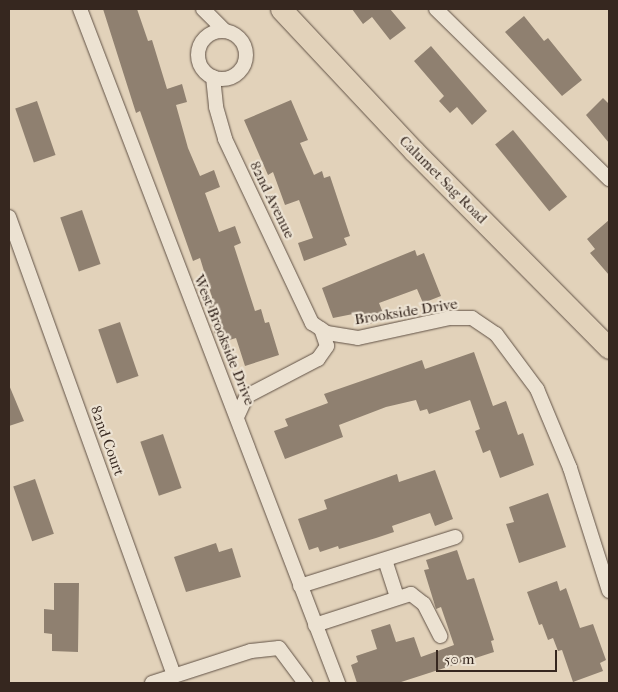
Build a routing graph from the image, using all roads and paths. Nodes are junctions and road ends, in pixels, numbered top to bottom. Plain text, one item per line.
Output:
1 (80, 9) edge
2 (203, 9) edge
3 (281, 9) edge
4 (436, 9) edge
5 (225, 31) junction
6 (213, 77) junction
7 (609, 179) edge
8 (9, 217) edge
9 (321, 330) junction
10 (609, 348) edge
11 (237, 417) junction
12 (455, 537) dead end
13 (385, 560) junction
14 (300, 586) junction
15 (609, 591) edge
16 (397, 597) junction
17 (315, 624) junction
18 (440, 636) dead end
19 (174, 675) junction
20 (152, 683) edge
21 (305, 683) edge
22 (338, 683) edge

1 - 11 street, West Brookside Drive
2 - 5 street
3 - 10 main road, Calumet Sag Road
4 - 7 street
5 - 6 street
5 - 6 street
6 - 9 street, 82nd Avenue
8 - 19 street, 82nd Court
9 - 11 street
9 - 15 street, Brookside Drive
11 - 14 street, West Brookside Drive
12 - 13 street
13 - 14 street
13 - 16 street
14 - 17 street, West Brookside Drive
16 - 17 street
16 - 18 street
17 - 22 street, West Brookside Drive
19 - 20 street
19 - 21 street

